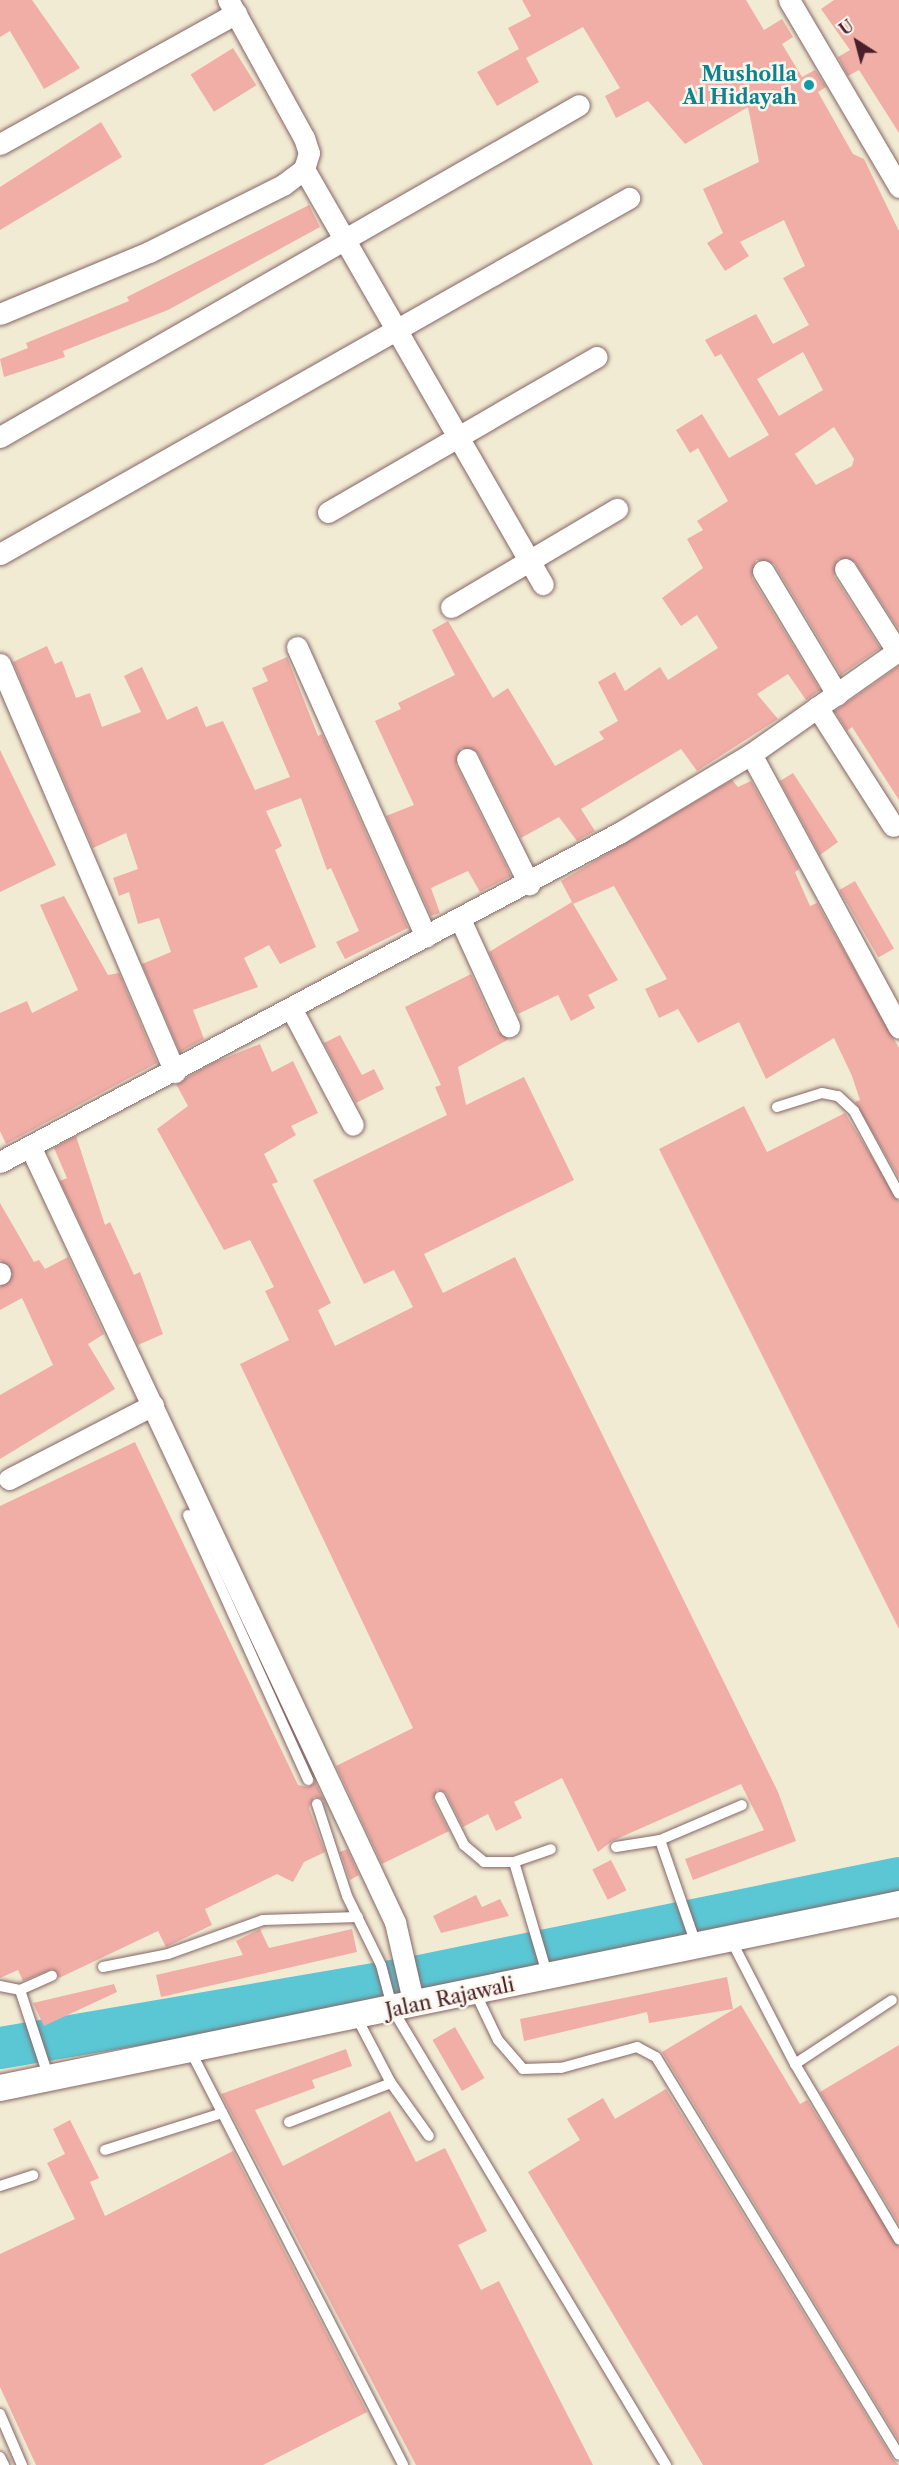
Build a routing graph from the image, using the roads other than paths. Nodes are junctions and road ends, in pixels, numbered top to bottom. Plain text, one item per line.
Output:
1 (789, 0) edge
2 (232, 7) edge
3 (579, 105) dead end
4 (0, 144) edge
5 (304, 169) junction
6 (899, 187) edge
7 (629, 198) dead end
8 (344, 239) junction
9 (0, 314) edge
10 (397, 330) junction
11 (596, 357) dead end
12 (0, 437) edge
13 (458, 437) junction
14 (617, 509) dead end
15 (328, 512) dead end
16 (0, 554) edge
17 (529, 561) junction
18 (845, 569) dead end
19 (763, 571) dead end
20 (543, 584) dead end
21 (451, 607) dead end
22 (297, 647) dead end
23 (898, 651) edge
24 (0, 664) edge
25 (837, 694) junction
26 (818, 707) junction
27 (751, 754) junction
28 (467, 759) dead end
29 (893, 826) dead end
30 (529, 884) junction
31 (460, 919) junction
32 (426, 937) junction
33 (291, 1008) junction
34 (509, 1026) dead end
35 (899, 1028) edge
36 (175, 1072) junction
37 (777, 1107) dead end
38 (352, 1125) dead end
39 (30, 1146) junction
40 (0, 1162) edge
41 (899, 1194) edge
42 (153, 1405) junction
43 (9, 1479) dead end
44 (188, 1515) dead end
45 (308, 1780) dead end
46 (440, 1797) dead end
47 (317, 1804) dead end
48 (742, 1805) dead end
49 (660, 1840) junction
50 (616, 1847) dead end
51 (551, 1849) dead end
52 (514, 1862) junction
53 (899, 1904) edge
54 (358, 1917) junction
55 (731, 1940) junction
56 (697, 1947) junction
57 (103, 1967) dead end
58 (546, 1969) junction
59 (52, 1976) dead end
60 (0, 1986) edge
61 (20, 1990) junction
62 (475, 1992) junction
63 (406, 1999) junction
64 (892, 2000) dead end
65 (357, 2018) junction
66 (190, 2050) junction
67 (795, 2064) junction
68 (46, 2066) junction
69 (391, 2083) junction
70 (0, 2088) edge
71 (222, 2113) junction
72 (289, 2122) dead end
73 (429, 2136) dead end
74 (105, 2150) dead end
75 (33, 2175) dead end
76 (0, 2186) edge
77 (899, 2239) edge
78 (0, 2414) edge
79 (899, 2455) edge
80 (0, 2457) edge
81 (3, 2465) edge
82 (22, 2465) edge
83 (403, 2465) edge
84 (666, 2465) edge

1 - 6 street
2 - 4 street
2 - 5 street
3 - 8 street
5 - 8 street
5 - 9 street
7 - 10 street
8 - 10 street
8 - 12 street
10 - 13 street
10 - 16 street
11 - 13 street
13 - 15 street
13 - 17 street
14 - 17 street
17 - 20 street
17 - 21 street
18 - 23 street
19 - 25 street
22 - 32 street
23 - 25 street
24 - 36 street
25 - 26 street
26 - 27 street
26 - 29 street
27 - 30 street
27 - 35 street
28 - 30 street
30 - 31 street
31 - 32 street
31 - 34 street
32 - 33 street
33 - 36 street
33 - 38 street
36 - 39 street
37 - 41 lane
39 - 40 street
39 - 42 street
42 - 43 street
42 - 63 street
44 - 45 lane
46 - 52 lane
47 - 54 lane
48 - 49 lane
49 - 50 lane
49 - 56 lane
51 - 52 lane
52 - 58 lane
53 - 55 street, Jalan Rajawali
54 - 57 lane
54 - 63 lane
55 - 56 street, Jalan Rajawali
55 - 67 lane
56 - 58 street, Jalan Rajawali
58 - 62 street, Jalan Rajawali
59 - 61 lane
60 - 61 lane
61 - 68 lane
62 - 63 street, Jalan Rajawali
62 - 79 lane
63 - 65 street, Jalan Rajawali
63 - 84 lane
64 - 67 lane
65 - 66 street, Jalan Rajawali
65 - 69 lane
66 - 68 street, Jalan Rajawali
66 - 71 lane
67 - 77 lane
68 - 70 street, Jalan Rajawali
69 - 72 lane
69 - 73 lane
71 - 74 lane
71 - 83 lane
75 - 76 lane
78 - 82 lane
80 - 81 lane

